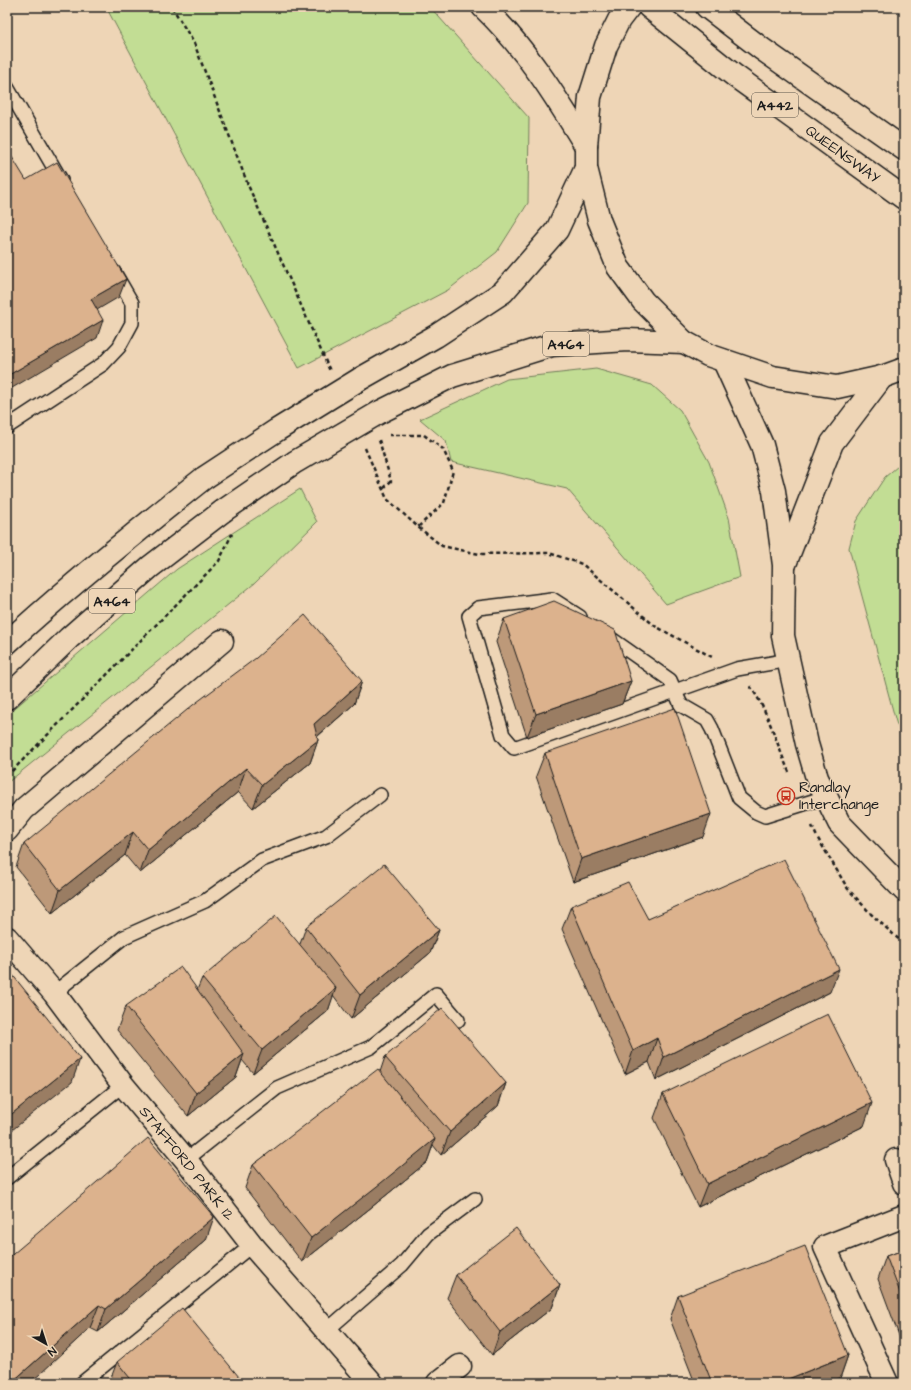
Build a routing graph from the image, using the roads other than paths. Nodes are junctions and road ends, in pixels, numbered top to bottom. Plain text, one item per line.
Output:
1 (483, 7) edge
2 (629, 7) edge
3 (649, 7) edge
4 (708, 7) edge
5 (7, 87) edge
6 (586, 146) junction
7 (904, 150) edge
8 (586, 168) junction
9 (66, 188) edge
10 (904, 198) edge
11 (109, 262) edge
12 (684, 342) junction
13 (724, 361) junction
14 (904, 369) edge
15 (882, 377) junction
16 (7, 427) edge
17 (784, 565) junction
18 (222, 641) dead end
19 (7, 643) edge
20 (789, 660) junction
21 (676, 692) junction
22 (7, 698) edge
23 (380, 795) dead end
24 (826, 797) junction
25 (7, 830) edge
26 (904, 890) edge
27 (7, 938) edge
28 (54, 993) junction
29 (458, 1020) dead end
30 (123, 1085) junction
31 (186, 1160) junction
32 (896, 1160) dead end
33 (7, 1178) edge
34 (904, 1183) edge
35 (475, 1199) dead end
36 (904, 1216) edge
37 (252, 1245) junction
38 (326, 1331) junction
39 (460, 1366) dead end
40 (82, 1383) edge
41 (372, 1383) edge
42 (438, 1383) edge
43 (887, 1383) edge

1 - 6 main road
2 - 6 main road
3 - 10 main road, QUEENSWAY / A442
4 - 7 main road, A442
5 - 9 lane
6 - 8 main road
8 - 12 main road
8 - 19 main road, A464, bridge
11 - 16 lane
12 - 13 main road
12 - 22 main road, A464, bridge
13 - 15 main road
13 - 17 main road
14 - 15 main road
15 - 17 main road
17 - 20 main road
18 - 25 main road
20 - 21 lane
20 - 24 main road
21 - 21 lane
21 - 24 lane
23 - 28 lane
24 - 26 main road
27 - 28 main road, STAFFORD PARK 12
28 - 30 main road, STAFFORD PARK 12
29 - 31 lane
30 - 31 main road, STAFFORD PARK 12
30 - 33 lane
31 - 37 main road, STAFFORD PARK 12
32 - 34 main road
35 - 38 lane
36 - 43 main road
37 - 38 main road, STAFFORD PARK 12
37 - 40 lane
38 - 41 main road, STAFFORD PARK 12
39 - 42 main road

